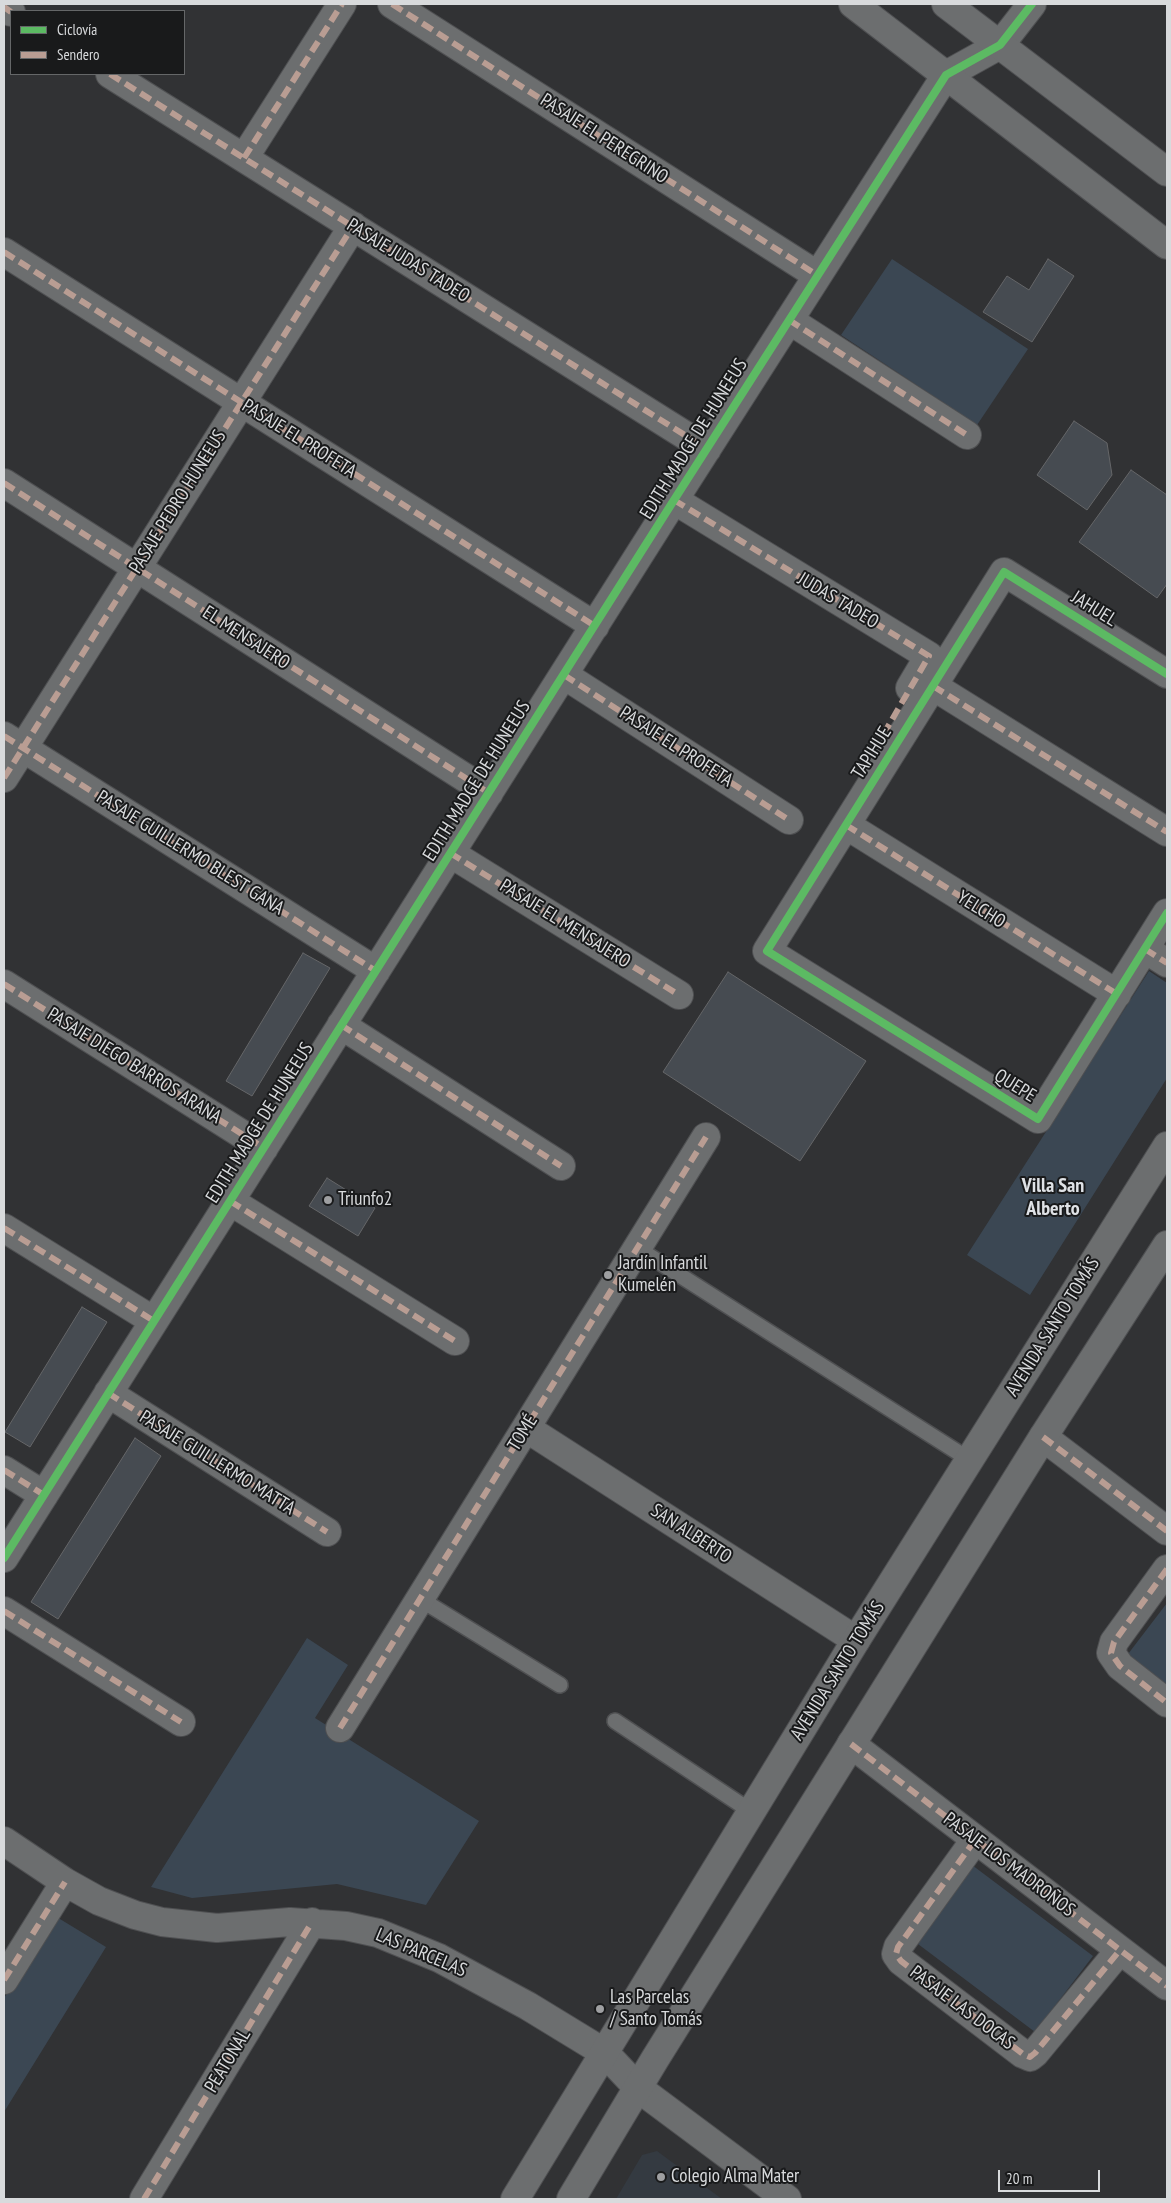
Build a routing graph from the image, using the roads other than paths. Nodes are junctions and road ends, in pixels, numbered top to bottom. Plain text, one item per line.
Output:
1 (342, 4) edge
2 (392, 4) edge
3 (853, 4) edge
4 (946, 4) edge
5 (1032, 4) edge
6 (1000, 45) junction
7 (112, 75) edge
8 (946, 75) junction
9 (244, 158) junction
10 (1167, 172) edge
11 (353, 226) junction
12 (1167, 245) edge
13 (4, 252) edge
14 (817, 275) junction
15 (789, 320) junction
16 (241, 402) junction
17 (968, 435) dead end
18 (706, 449) junction
19 (4, 483) edge
20 (674, 500) junction
21 (136, 568) junction
22 (1004, 572) joint
23 (595, 626) junction
24 (1167, 674) edge
25 (564, 675) junction
26 (933, 686) junction
27 (886, 730) dead end
28 (13, 742) edge
29 (4, 778) edge
30 (489, 793) junction
31 (789, 820) dead end
32 (846, 825) junction
33 (1167, 832) edge
34 (450, 853) junction
35 (1167, 913) edge
36 (767, 951) joint
37 (1156, 956) edge
38 (376, 971) junction
39 (4, 984) edge
40 (1117, 994) junction
41 (679, 995) dead end
42 (342, 1025) junction
43 (706, 1137) dead end
44 (1167, 1146) edge
45 (264, 1148) junction
46 (562, 1166) dead end
47 (230, 1201) junction
48 (4, 1228) edge
49 (1167, 1245) edge
50 (637, 1248) junction
51 (154, 1321) junction
52 (455, 1341) dead end
53 (108, 1393) junction
54 (526, 1428) junction
55 (1043, 1437) junction
56 (970, 1460) junction
57 (4, 1470) edge
58 (44, 1495) junction
59 (1167, 1531) edge
60 (327, 1532) dead end
61 (4, 1558) edge
62 (1167, 1569) edge
63 (420, 1599) junction
64 (4, 1610) edge
65 (856, 1640) junction
66 (560, 1684) dead end
67 (1167, 1703) edge
68 (615, 1721) dead end
69 (181, 1722) dead end
70 (340, 1728) dead end
71 (851, 1744) junction
72 (752, 1812) junction
73 (975, 1840) junction
74 (4, 1841) edge
75 (65, 1882) junction
76 (312, 1922) junction
77 (1120, 1950) junction
78 (4, 1980) edge
79 (1167, 1986) edge
80 (604, 2053) junction
81 (638, 2088) junction
82 (144, 2199) edge
83 (515, 2199) edge
84 (571, 2199) edge
85 (787, 2199) edge

1 - 9 street
2 - 14 street, PASAJE EL PEREGRINO
3 - 8 street
4 - 6 street
5 - 6 street
6 - 8 street, EDITH MADGE DE HUNEEUS
6 - 10 street
7 - 9 street, PASAJE JUDAS TADEO
8 - 12 street
8 - 14 street, EDITH MADGE DE HUNEEUS
9 - 11 street, PASAJE JUDAS TADEO
11 - 16 street, PASAJE PEDRO HUNEEUS
11 - 18 street, PASAJE JUDAS TADEO
13 - 16 street, PASAJE EL PROFETA
14 - 15 street, EDITH MADGE DE HUNEEUS
15 - 17 street
15 - 18 street, EDITH MADGE DE HUNEEUS
16 - 21 street, PASAJE PEDRO HUNEEUS
16 - 23 street, PASAJE EL PROFETA
18 - 20 street, EDITH MADGE DE HUNEEUS
19 - 21 street, EL MENSAJERO
20 - 23 street, EDITH MADGE DE HUNEEUS
20 - 27 street, JUDAS TADEO
21 - 28 street, PASAJE PEDRO HUNEEUS
21 - 30 street, EL MENSAJERO
22 - 24 street, JAHUEL
22 - 26 street, TAPIHUE
23 - 25 street, EDITH MADGE DE HUNEEUS
25 - 30 street, EDITH MADGE DE HUNEEUS
25 - 31 street, PASAJE EL PROFETA
26 - 32 street, TAPIHUE
26 - 33 street
28 - 29 street, PASAJE PEDRO HUNEEUS
28 - 38 street, PASAJE GUILLERMO BLEST GANA
30 - 34 street, EDITH MADGE DE HUNEEUS
32 - 36 street, TAPIHUE
32 - 40 street, YELCHO
34 - 38 street, EDITH MADGE DE HUNEEUS
34 - 41 street, PASAJE EL MENSAJERO
35 - 37 street, QUEPE
36 - 40 street, QUEPE
37 - 40 street, QUEPE
38 - 42 street, EDITH MADGE DE HUNEEUS
39 - 45 street, PASAJE DIEGO BARROS ARANA
42 - 45 street, EDITH MADGE DE HUNEEUS
42 - 46 street
43 - 50 street, TOMÉ
44 - 56 street, AVENIDA SANTO TOMÁS
45 - 47 street, EDITH MADGE DE HUNEEUS
47 - 51 street, EDITH MADGE DE HUNEEUS
47 - 52 street
48 - 51 street
49 - 55 street
50 - 54 street, TOMÉ
50 - 56 lane
51 - 53 street, EDITH MADGE DE HUNEEUS
53 - 58 street, EDITH MADGE DE HUNEEUS
53 - 60 street, PASAJE GUILLERMO MATTA
54 - 63 street, TOMÉ
54 - 65 street, SAN ALBERTO
55 - 59 street
55 - 71 street
56 - 65 street, AVENIDA SANTO TOMÁS
57 - 58 street
58 - 61 street, EDITH MADGE DE HUNEEUS
62 - 67 street
63 - 66 lane
63 - 70 street, TOMÉ
64 - 69 street
65 - 72 street, AVENIDA SANTO TOMÁS
68 - 72 lane
71 - 73 street, PASAJE LOS MADROÑOS
71 - 81 street
72 - 80 street, AVENIDA SANTO TOMÁS
73 - 77 street, PASAJE LOS MADROÑOS
73 - 77 street, PASAJE LAS DOCAS
74 - 75 street, LAS PARCELAS
75 - 76 street, LAS PARCELAS
75 - 78 street
76 - 80 street, LAS PARCELAS
76 - 82 street, PEATONAL
77 - 79 street, PASAJE LOS MADROÑOS
80 - 81 street, LAS PARCELAS
80 - 83 street, AVENIDA SANTO TOMÁS
81 - 84 street
81 - 85 street, LAS PARCELAS

